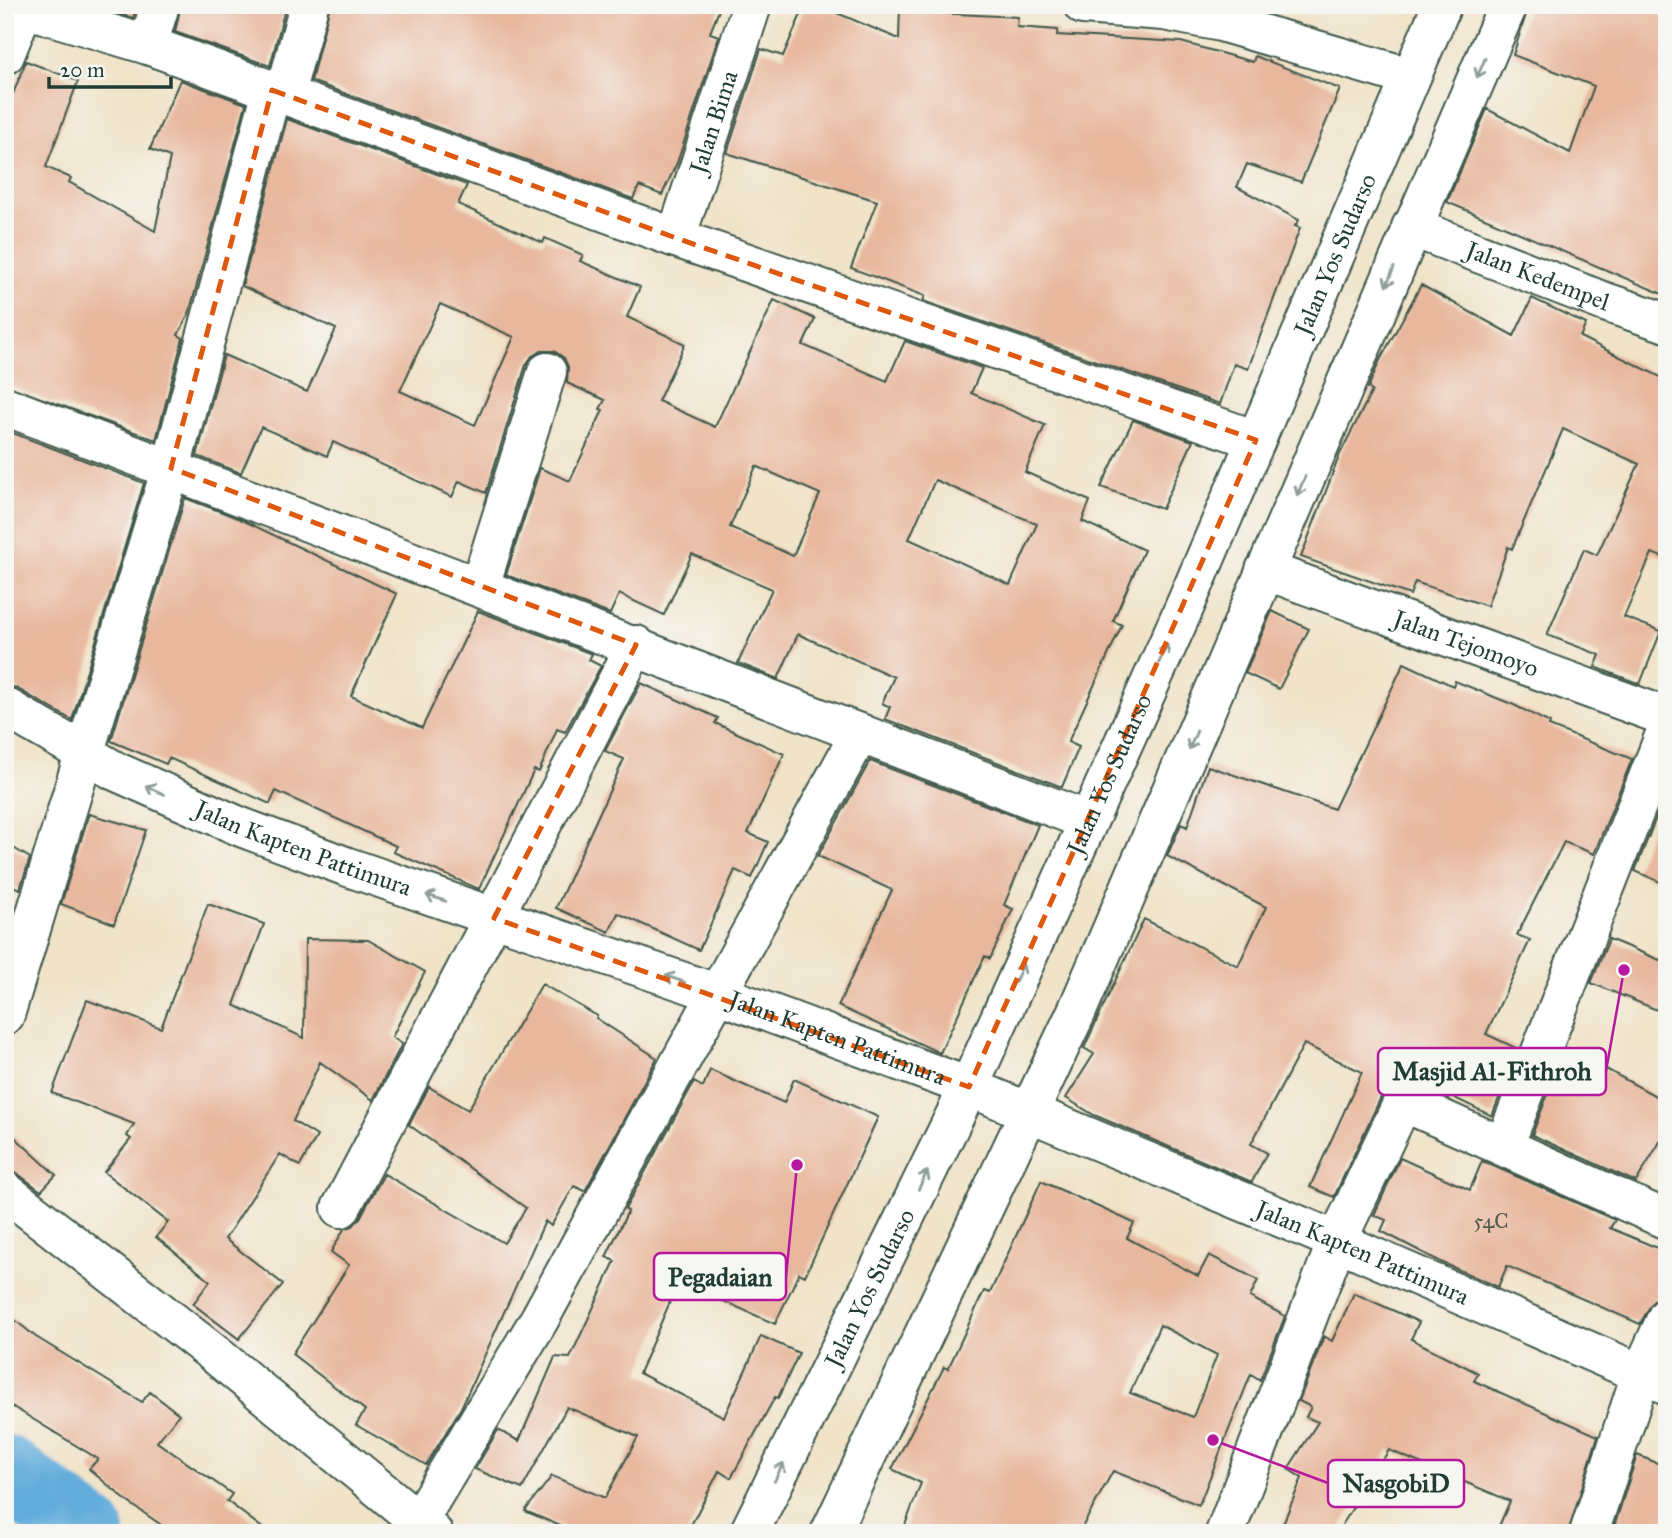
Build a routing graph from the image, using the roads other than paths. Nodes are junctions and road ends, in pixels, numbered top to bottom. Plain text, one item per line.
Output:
1 (160, 5) edge
2 (310, 5) edge
3 (752, 5) edge
4 (1083, 5) edge
5 (1442, 5) edge
6 (1508, 5) edge
7 (21, 6) edge
8 (148, 45) junction
9 (5, 55) edge
10 (1409, 77) junction
11 (278, 92) junction
12 (1411, 227) junction
13 (676, 239) junction
14 (1667, 323) edge
15 (547, 372) dead end
16 (5, 406) edge
17 (1256, 440) junction
18 (171, 468) junction
19 (1265, 570) junction
20 (480, 586) junction
21 (636, 645) junction
22 (5, 707) edge
23 (1667, 717) edge
24 (1667, 729) edge
25 (860, 733) junction
26 (85, 751) junction
27 (1086, 820) junction
28 (494, 918) junction
29 (716, 993) junction
30 (5, 1015) edge
31 (969, 1087) junction
32 (1029, 1113) junction
33 (1504, 1146) junction
34 (5, 1191) edge
35 (341, 1208) dead end
36 (1667, 1220) edge
37 (1337, 1241) junction
38 (1667, 1317) edge
39 (1654, 1379) edge
40 (426, 1527) edge
41 (749, 1533) edge
42 (830, 1533) edge
43 (1225, 1533) edge
44 (1589, 1533) edge

1 - 8 street
2 - 11 street
3 - 13 street, Jalan Bima
4 - 10 street
5 - 10 street, Jalan Yos Sudarso
6 -> 12 street
7 - 8 street
7 - 9 street
8 - 11 street
10 - 17 street, Jalan Yos Sudarso
11 - 13 street
11 - 18 street
12 - 14 street, Jalan Kedempel
12 -> 19 street
13 - 17 street
15 - 20 street
16 - 18 street
27 -> 17 street, Jalan Yos Sudarso
18 - 20 street
18 - 26 street
19 - 23 street, Jalan Tejomoyo
19 -> 32 street
20 - 21 street
21 - 25 street
21 - 28 street
22 - 26 street, Jalan Kapten Pattimura
24 - 33 street
25 - 27 street
25 - 29 street
28 -> 26 street, Jalan Kapten Pattimura
26 - 30 street
31 -> 27 street, Jalan Yos Sudarso
29 -> 28 street, Jalan Kapten Pattimura
28 - 35 street
29 - 31 street, Jalan Kapten Pattimura
29 - 40 street
31 - 32 street, Jalan Kapten Pattimura
41 -> 31 street, Jalan Yos Sudarso
32 - 37 street, Jalan Kapten Pattimura
32 - 42 street
33 - 36 street
33 - 37 street
34 - 40 street
37 - 39 street, Jalan Kapten Pattimura
37 - 43 street
38 - 39 street
39 - 44 street

